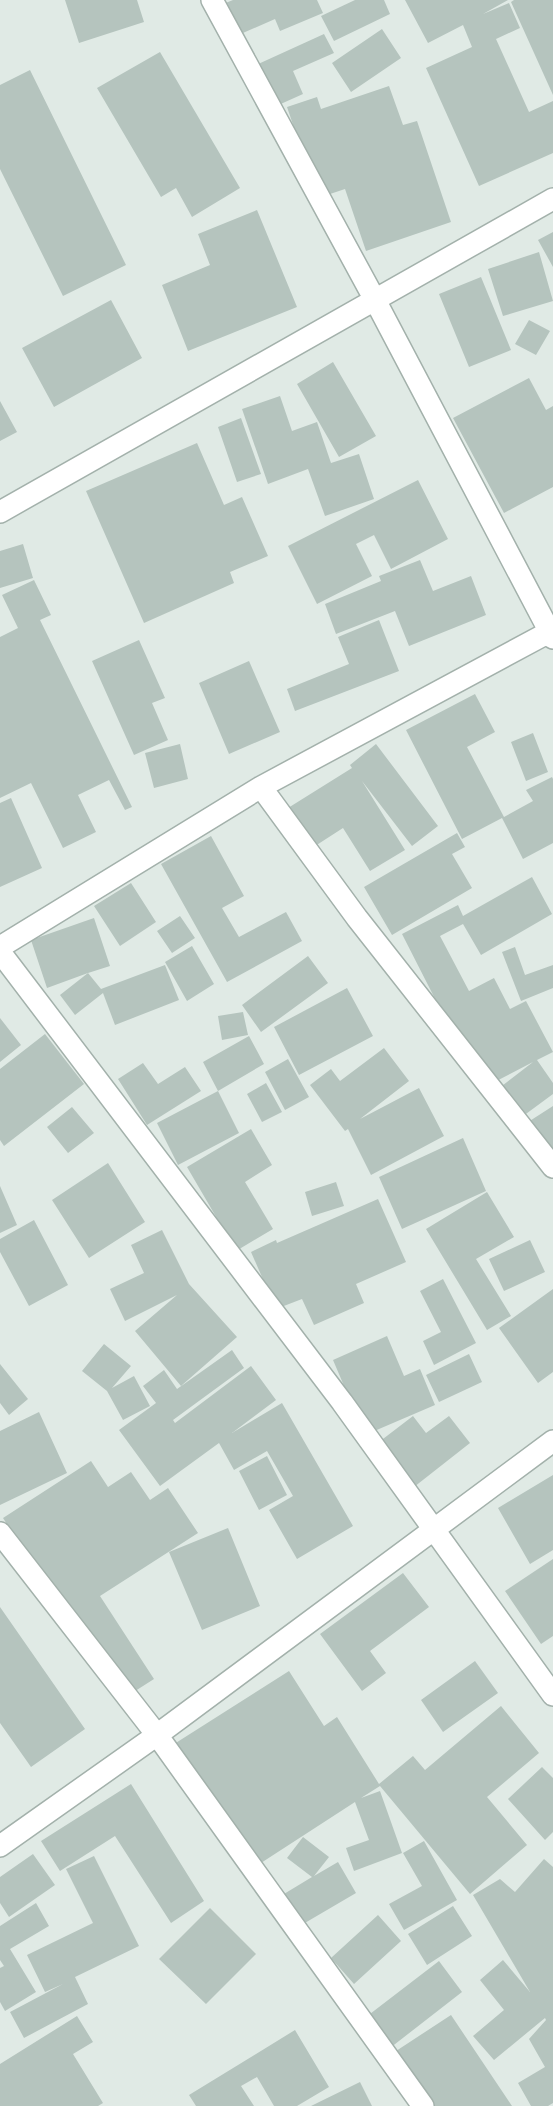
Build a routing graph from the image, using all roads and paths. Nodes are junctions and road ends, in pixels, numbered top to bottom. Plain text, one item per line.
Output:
1 (212, 0) edge
2 (553, 199) edge
3 (375, 300) junction
4 (0, 512) edge
5 (552, 633) edge
6 (261, 787) junction
7 (0, 947) edge
8 (0, 952) edge
9 (553, 1167) edge
10 (553, 1441) edge
11 (436, 1529) junction
12 (0, 1533) edge
13 (553, 1695) edge
14 (157, 1735) junction
15 (0, 1846) edge
16 (423, 2106) edge

1 - 3 street
2 - 3 street
3 - 4 street
3 - 5 street
5 - 6 street
6 - 7 street
6 - 9 street
8 - 11 street
10 - 11 street
11 - 13 street
11 - 14 street
12 - 14 street
14 - 15 street
14 - 16 street

